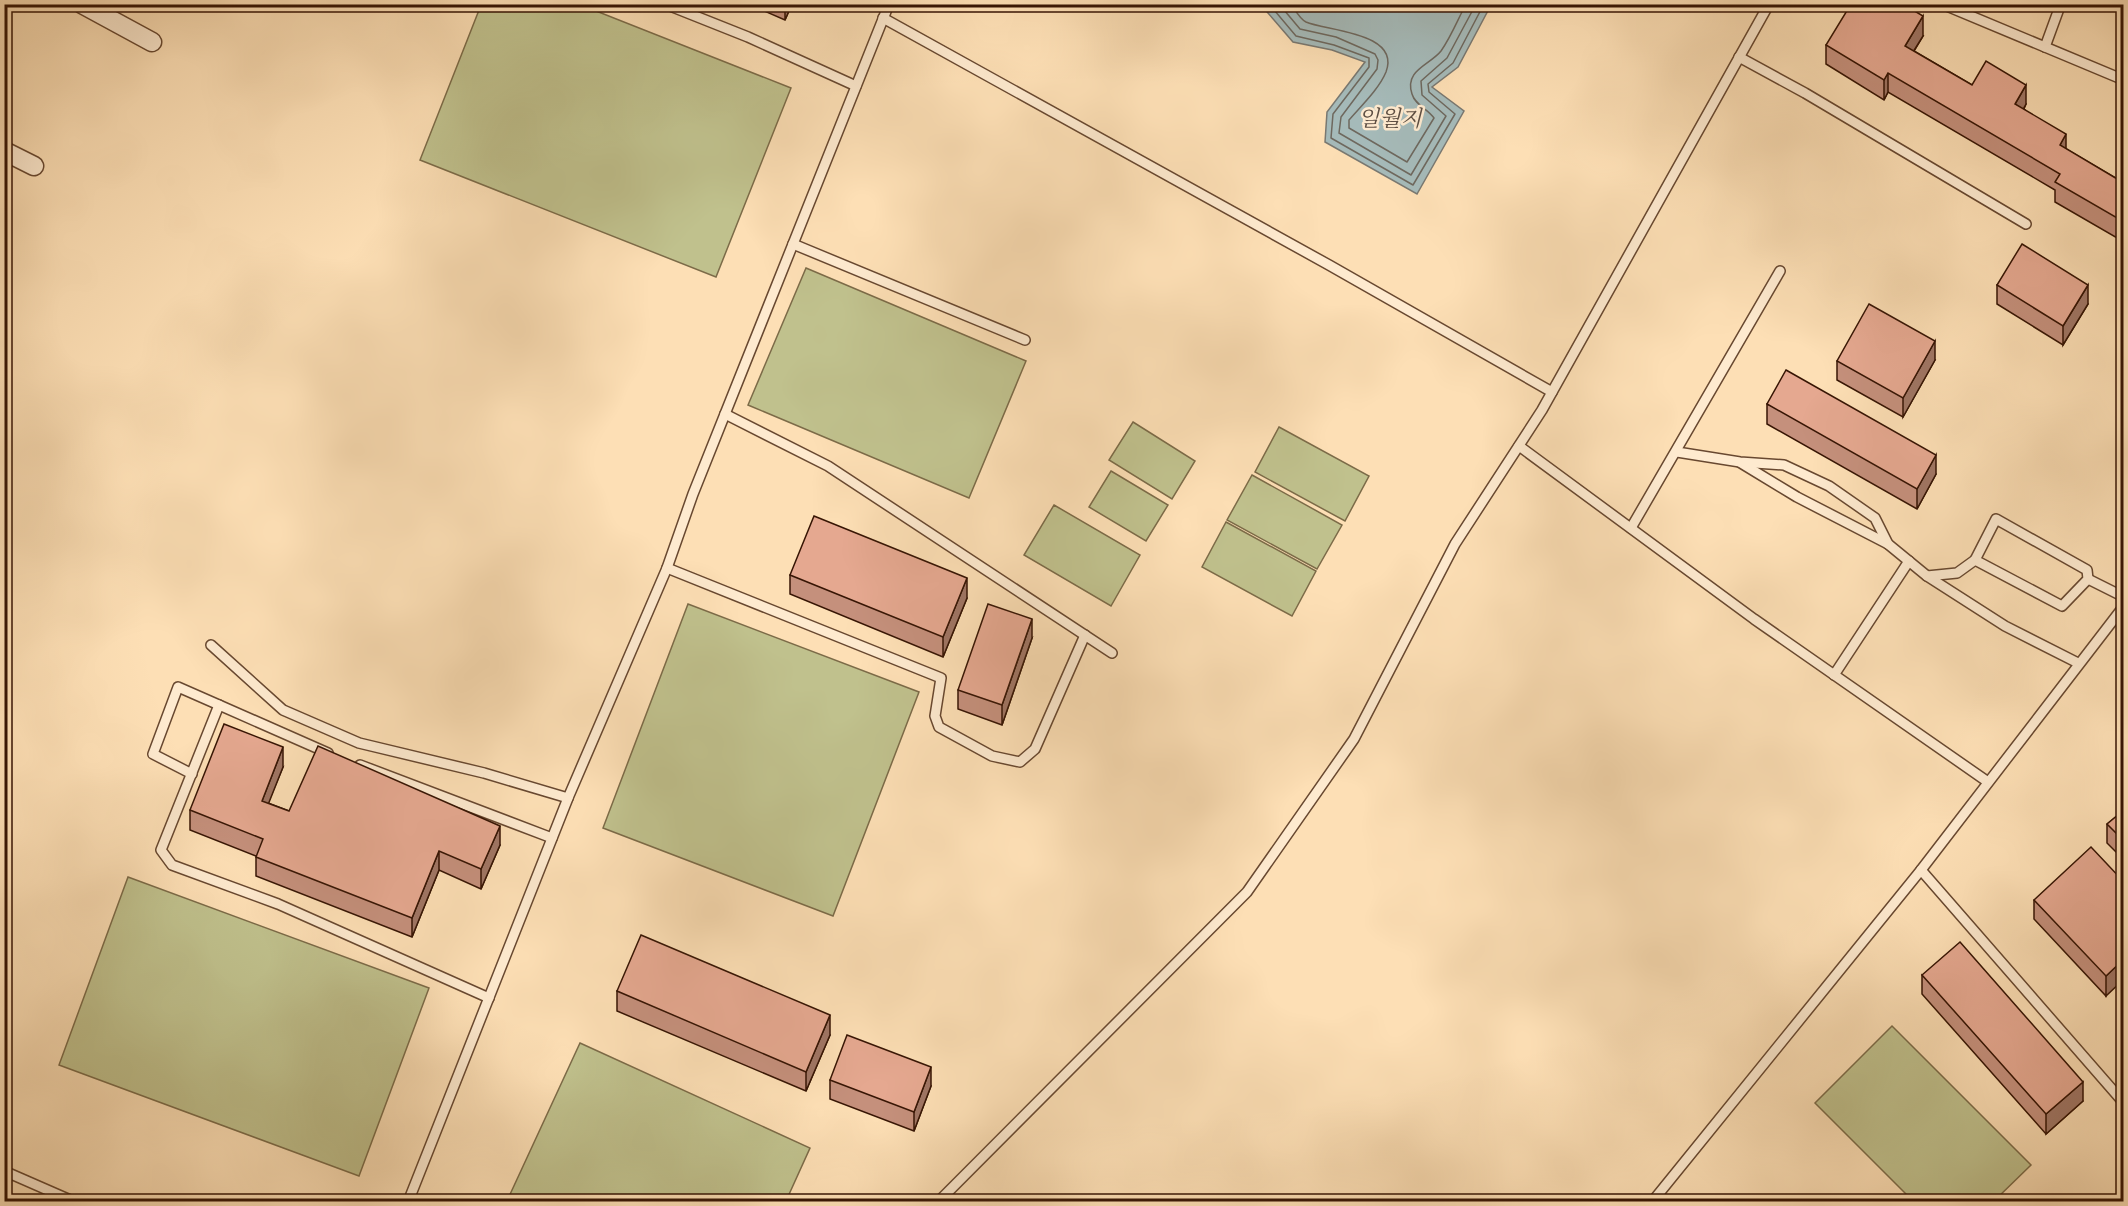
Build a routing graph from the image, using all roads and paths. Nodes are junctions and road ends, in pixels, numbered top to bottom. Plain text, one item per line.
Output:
1 (82, 4) edge
2 (665, 4) edge
3 (889, 4) edge
4 (1769, 4) edge
5 (1942, 4) edge
6 (2058, 4) edge
7 (883, 18) junction
8 (152, 42) dead end
9 (2046, 47) junction
10 (1739, 57) junction
11 (2124, 80) edge
12 (856, 86) junction
13 (4, 150) edge
14 (34, 166) dead end
15 (2026, 224) dead end
16 (793, 244) junction
17 (1780, 271) dead end
18 (1025, 340) dead end
19 (1552, 392) junction
20 (725, 414) junction
21 (1519, 446) junction
22 (1677, 452) junction
23 (1740, 462) junction
24 (1631, 528) junction
25 (1888, 544) junction
26 (1975, 560) junction
27 (1909, 561) junction
28 (667, 568) junction
29 (1927, 576) junction
30 (2088, 579) junction
31 (2124, 597) edge
32 (2124, 606) edge
33 (1084, 635) junction
34 (211, 645) dead end
35 (1112, 653) dead end
36 (2078, 663) junction
37 (1834, 675) junction
38 (219, 705) junction
39 (343, 759) edge
40 (354, 763) edge
41 (192, 774) junction
42 (1988, 782) junction
43 (568, 798) junction
44 (552, 838) junction
45 (1921, 870) junction
46 (489, 998) junction
47 (2124, 1102) edge
48 (4, 1171) edge
49 (75, 1202) edge
50 (408, 1202) edge
51 (938, 1202) edge
52 (1652, 1202) edge

1 - 8 street
2 - 12 lane
3 - 7 lane
4 - 10 lane
5 - 9 lane
6 - 9 lane
7 - 12 lane
7 - 19 lane
9 - 11 lane
10 - 15 lane
10 - 19 lane
12 - 16 lane
13 - 14 street
16 - 18 lane
16 - 20 lane
17 - 22 lane
19 - 21 lane
20 - 28 lane
20 - 33 lane
21 - 24 lane
21 - 51 lane
22 - 23 lane
22 - 24 lane
23 - 25 lane
23 - 25 lane
24 - 37 lane
25 - 27 lane
26 - 29 lane
26 - 30 lane
26 - 30 lane
27 - 29 lane
27 - 37 lane
28 - 33 lane
28 - 43 lane
29 - 36 lane
30 - 31 lane
32 - 36 lane
33 - 35 lane
34 - 43 lane
36 - 42 lane
37 - 42 lane
38 - 39 lane
38 - 41 lane
38 - 41 lane
40 - 44 lane
41 - 46 lane
42 - 45 lane
43 - 44 lane
44 - 46 lane
45 - 47 lane
45 - 52 lane
46 - 50 lane
48 - 49 lane

